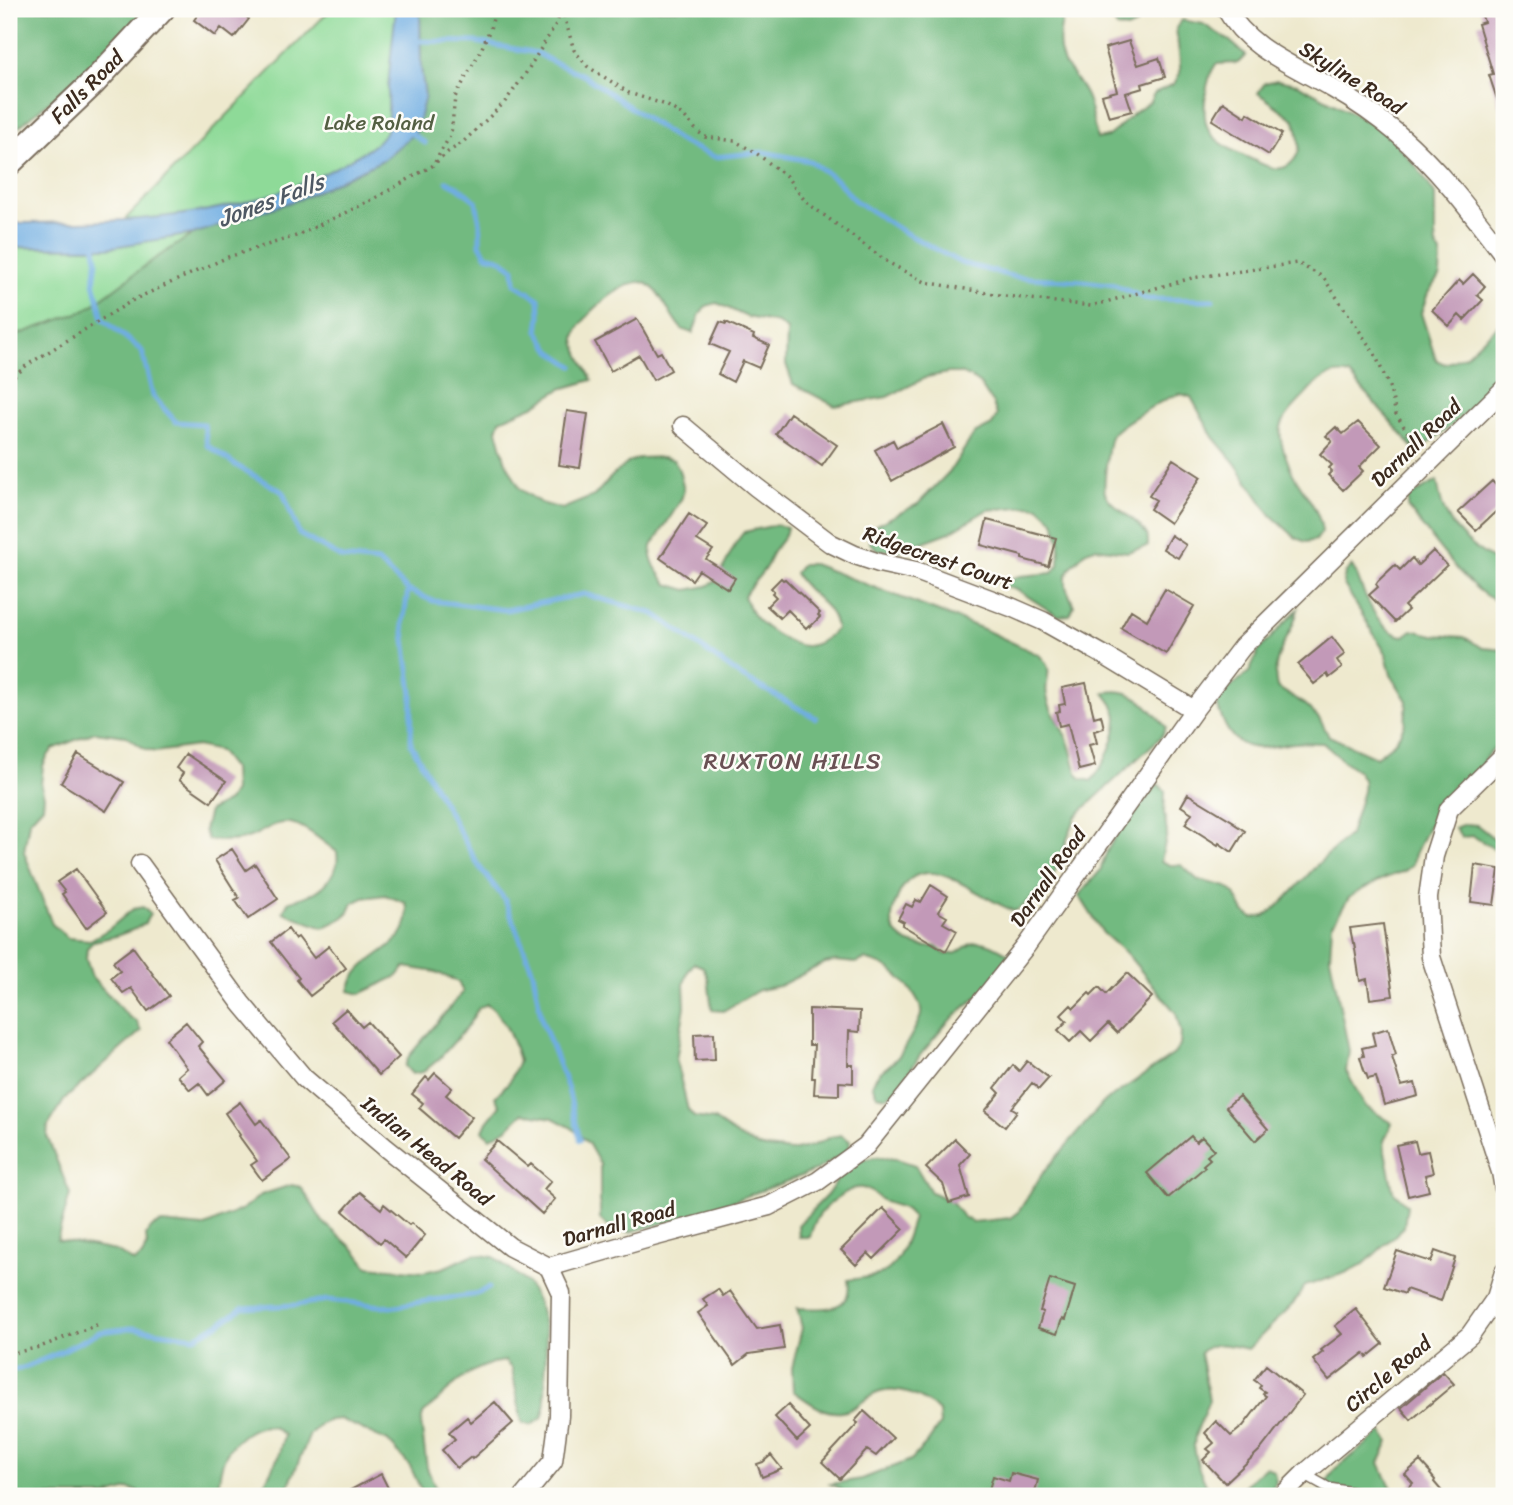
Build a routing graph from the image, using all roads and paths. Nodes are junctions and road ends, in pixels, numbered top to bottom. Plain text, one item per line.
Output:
1 (162, 9) edge
2 (496, 9) edge
3 (1226, 9) edge
4 (562, 10) edge
5 (9, 163) edge
6 (432, 166) junction
7 (1504, 255) edge
8 (9, 381) edge
9 (1504, 389) edge
10 (683, 426) dead end
11 (1432, 460) junction
12 (1194, 710) junction
13 (1504, 755) edge
14 (140, 864) dead end
15 (1504, 1189) edge
16 (549, 1267) junction
17 (1504, 1272) edge
18 (99, 1324) dead end
19 (9, 1354) edge
20 (1304, 1474) junction
21 (524, 1496) edge
22 (1282, 1496) edge
23 (1376, 1496) edge

1 - 5 main road, Falls Road
2 - 6 path
3 - 7 street, Skyline Road
4 - 6 path
4 - 11 path
6 - 8 path
9 - 11 street, Darnall Road
10 - 12 street, Ridgecrest Court
11 - 12 street, Darnall Road
12 - 16 street, Darnall Road
13 - 15 street
14 - 16 street, Indian Head Road
16 - 21 street
17 - 20 street, Circle Road
18 - 19 path
20 - 22 street, Circle Road
20 - 23 lane

